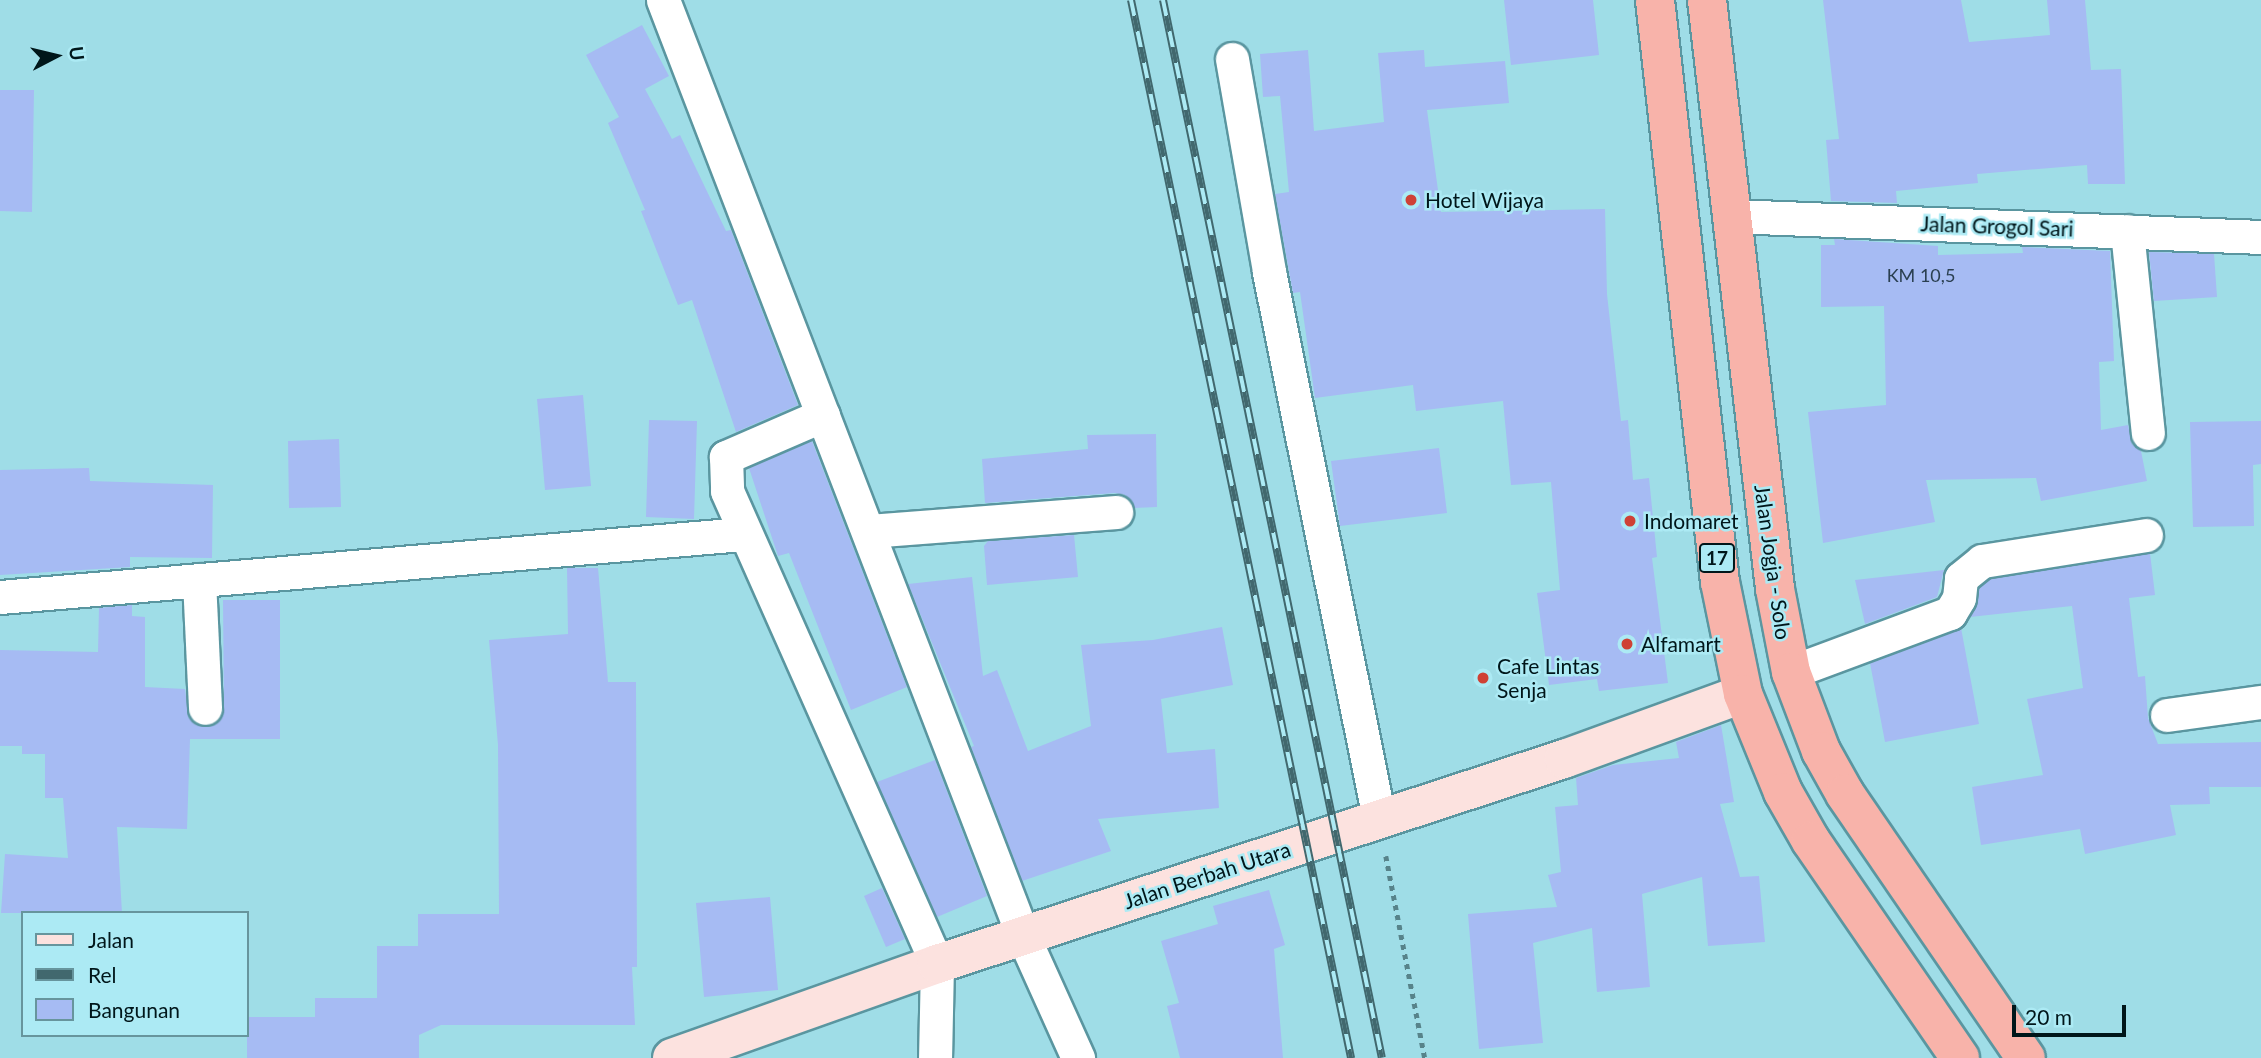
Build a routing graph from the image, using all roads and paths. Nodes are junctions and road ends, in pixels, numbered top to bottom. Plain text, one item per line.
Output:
1 (663, 0) edge
2 (1655, 0) edge
3 (1707, 0) edge
4 (1232, 59) dead end
5 (1732, 216) junction
6 (2127, 230) junction
7 (2261, 237) edge
8 (823, 415) junction
9 (2148, 433) dead end
10 (1116, 512) dead end
11 (869, 531) junction
12 (743, 534) junction
13 (2146, 535) dead end
14 (199, 580) junction
15 (0, 597) edge
16 (1791, 672) junction
17 (1743, 694) junction
18 (2261, 702) edge
19 (205, 708) dead end
20 (2166, 715) dead end
21 (1379, 818) junction
22 (1023, 936) junction
23 (937, 964) junction
24 (672, 1058) edge
25 (935, 1058) edge
26 (1078, 1058) edge
27 (1425, 1058) edge
28 (1960, 1058) edge
29 (2026, 1058) edge

1 - 8 street
2 - 17 highway, 17
3 - 5 highway, Jalan Jogja - Solo
4 - 21 street
5 - 6 street, Jalan Grogol Sari
5 - 16 highway, Jalan Jogja - Solo
6 - 7 street, Jalan Grogol Sari
6 - 9 street
8 - 11 street
8 - 12 street
10 - 11 street
11 - 22 street
12 - 14 street
12 - 23 street
13 - 16 street
14 - 15 street
14 - 19 street
16 - 29 highway, Jalan Jogja - Solo
17 - 21 main road, Jalan Berbah Utara
17 - 28 highway, 17
18 - 20 street
21 - 22 main road, Jalan Berbah Utara
21 - 27 path
22 - 23 main road, Jalan Berbah Utara
22 - 26 street
23 - 24 main road, Jalan Berbah Utara
23 - 25 street

